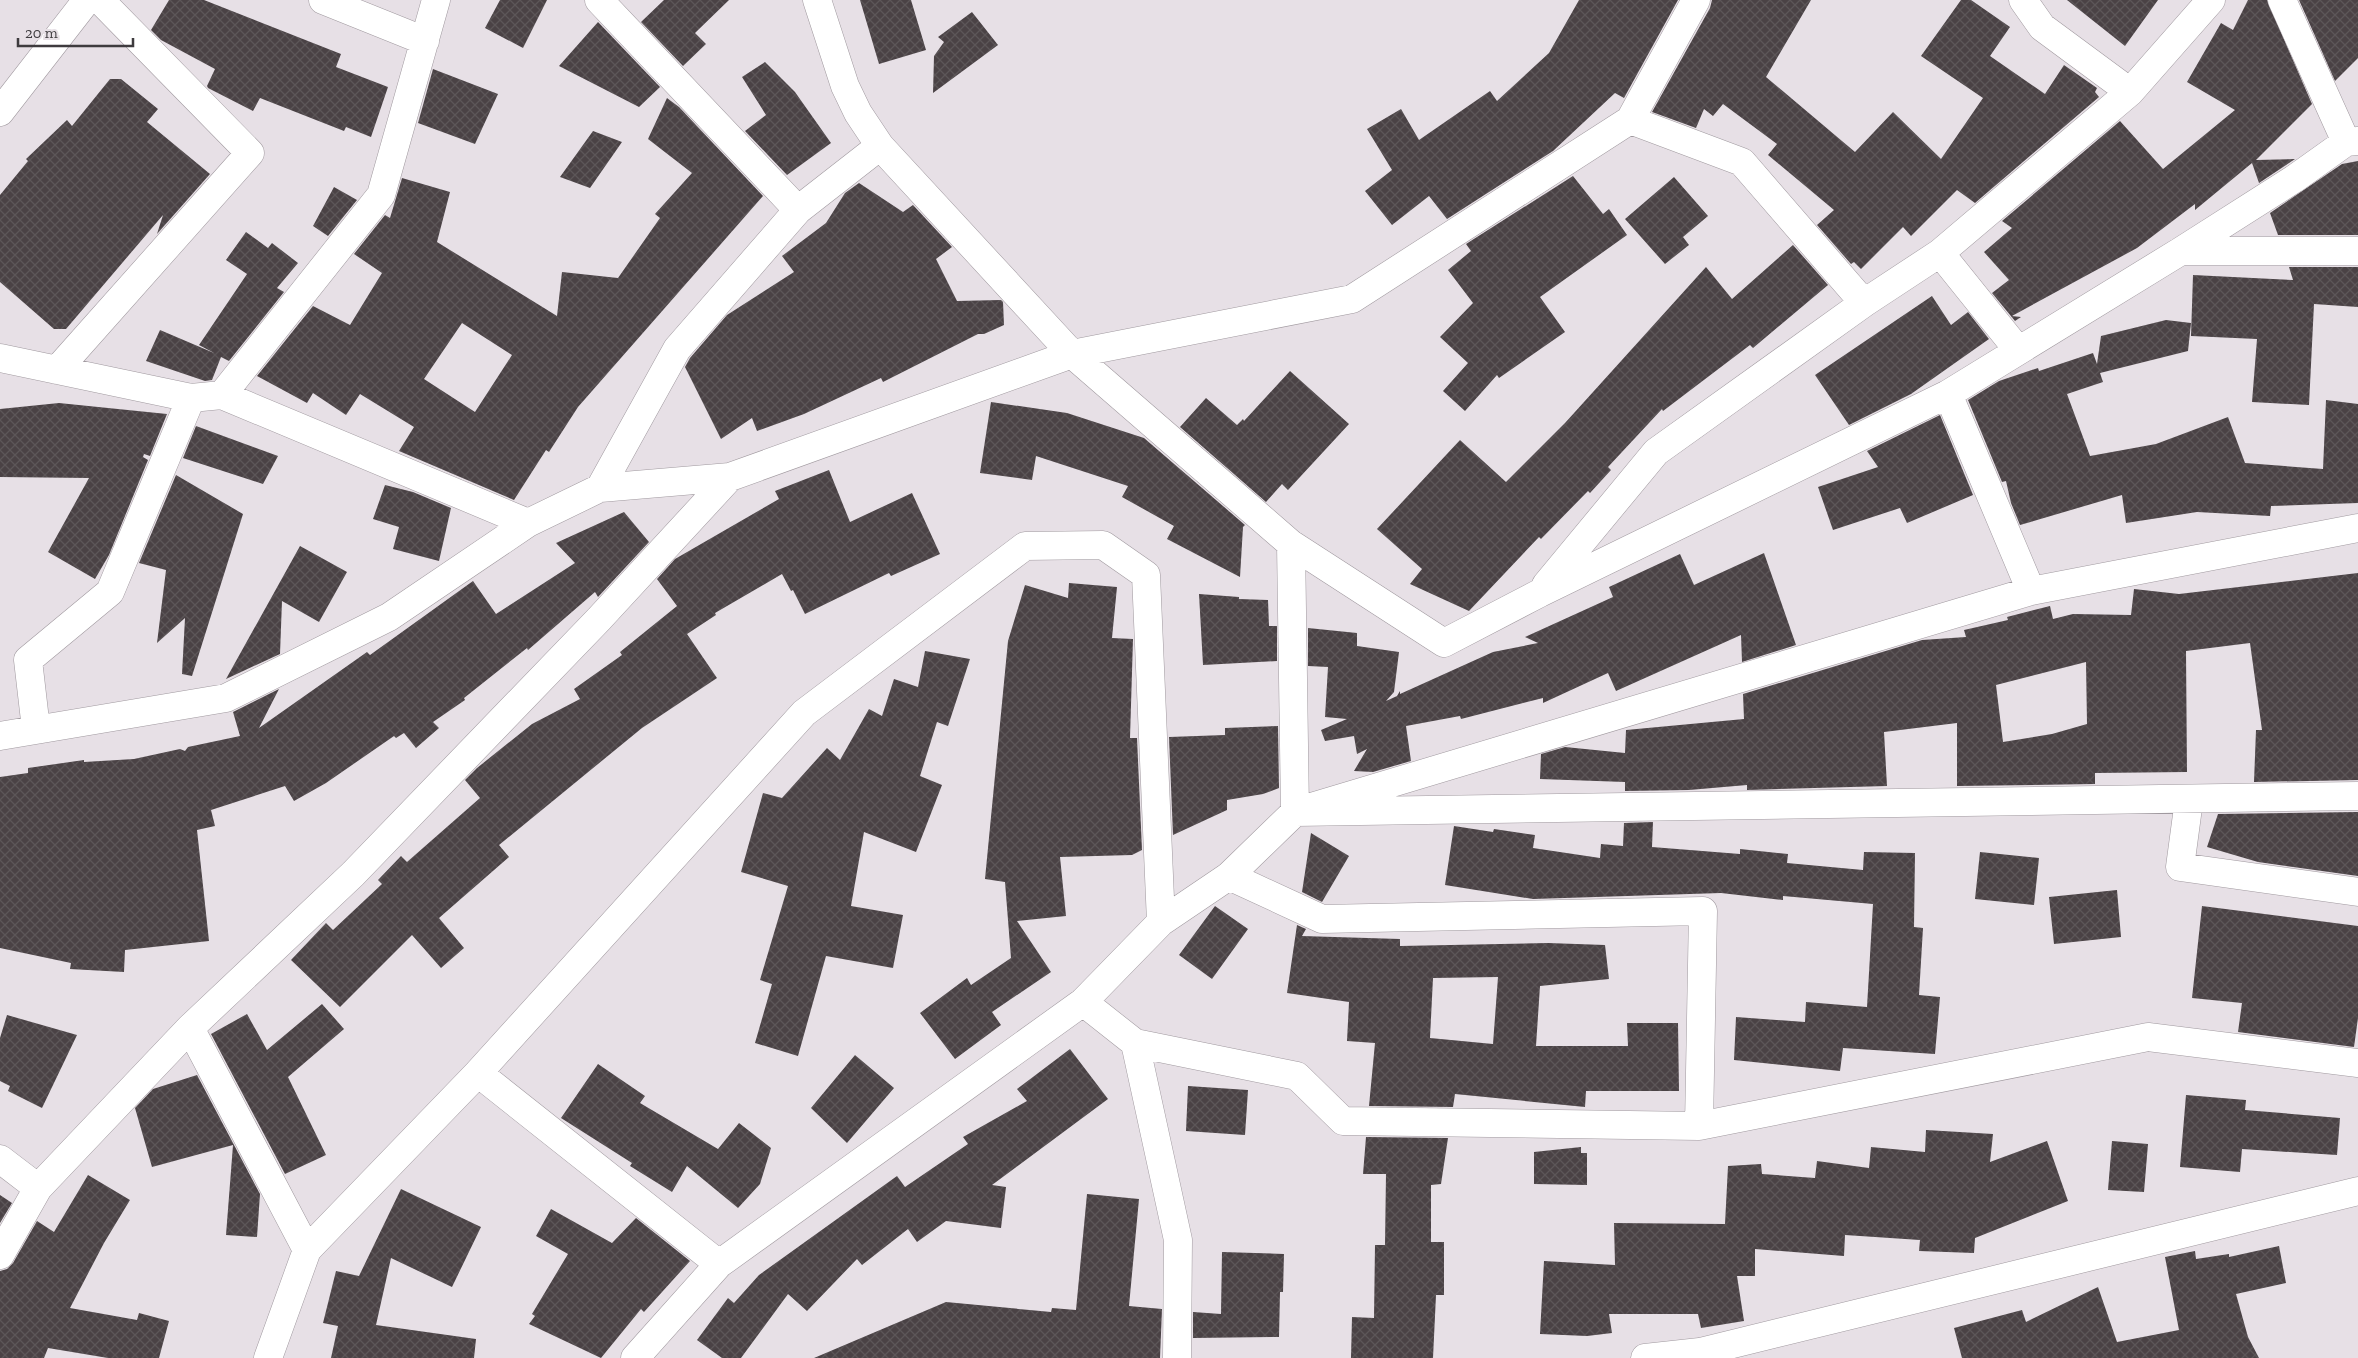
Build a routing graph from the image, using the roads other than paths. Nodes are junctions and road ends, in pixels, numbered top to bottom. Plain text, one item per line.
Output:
1 (86, 0) edge
2 (100, 0) edge
3 (323, 0) edge
4 (436, 0) edge
5 (599, 0) edge
6 (817, 0) edge
7 (1696, 0) edge
8 (2022, 0) edge
9 (2211, 0) edge
10 (2282, 0) edge
11 (425, 41) junction
12 (2130, 92) junction
13 (0, 112) edge
14 (1630, 120) junction
15 (2352, 141) edge
16 (880, 146) junction
17 (798, 210) junction
18 (2358, 250) edge
19 (2181, 251) junction
20 (1940, 253) junction
21 (1864, 303) junction
22 (2018, 350) junction
23 (1072, 354) junction
24 (0, 358) edge
25 (57, 370) junction
26 (1948, 394) junction
27 (222, 395) junction
28 (192, 398) junction
29 (730, 477) junction
30 (600, 488) junction
31 (528, 524) junction
32 (2358, 528) edge
33 (1291, 544) junction
34 (2031, 591) junction
35 (1540, 593) junction
36 (36, 729) junction
37 (0, 736) edge
38 (2358, 796) edge
39 (2189, 800) junction
40 (1295, 812) junction
41 (1229, 876) junction
42 (2358, 892) edge
43 (1161, 922) junction
44 (1083, 1002) junction
45 (190, 1028) junction
46 (1135, 1043) junction
47 (2358, 1063) edge
48 (478, 1073) junction
49 (1699, 1126) junction
50 (0, 1159) edge
51 (38, 1188) junction
52 (2358, 1191) edge
53 (308, 1250) junction
54 (0, 1255) edge
55 (719, 1264) junction
56 (1700, 1355) edge
57 (268, 1358) edge
58 (635, 1358) edge
59 (1177, 1358) edge
60 (1645, 1358) edge

1 - 13 street
2 - 25 street
3 - 11 street
4 - 11 street
5 - 17 street
6 - 16 street
7 - 14 street
8 - 12 street
9 - 12 street
10 - 15 street
11 - 27 street
12 - 20 street
14 - 21 street
14 - 23 street
15 - 19 street
16 - 17 street
16 - 23 street
17 - 30 street
18 - 19 street
19 - 22 street
20 - 21 street
20 - 22 street
21 - 35 street
22 - 26 street
23 - 29 street
23 - 33 street
24 - 25 street
25 - 28 street
26 - 34 street
26 - 35 street
27 - 28 street
27 - 31 street
28 - 36 street
29 - 30 street
29 - 45 street
30 - 31 street
31 - 36 street
32 - 34 street
33 - 35 street
33 - 40 street
34 - 40 street
36 - 37 street
38 - 39 street
39 - 40 street
39 - 42 street
40 - 41 street
41 - 43 street
41 - 49 street
43 - 44 street
43 - 48 street
44 - 46 street
44 - 55 street
45 - 51 street
45 - 53 street
46 - 49 street
46 - 59 street
47 - 49 street
48 - 53 street
48 - 55 street
50 - 51 street
51 - 54 street
52 - 56 street
53 - 57 street
55 - 58 street
56 - 60 street

